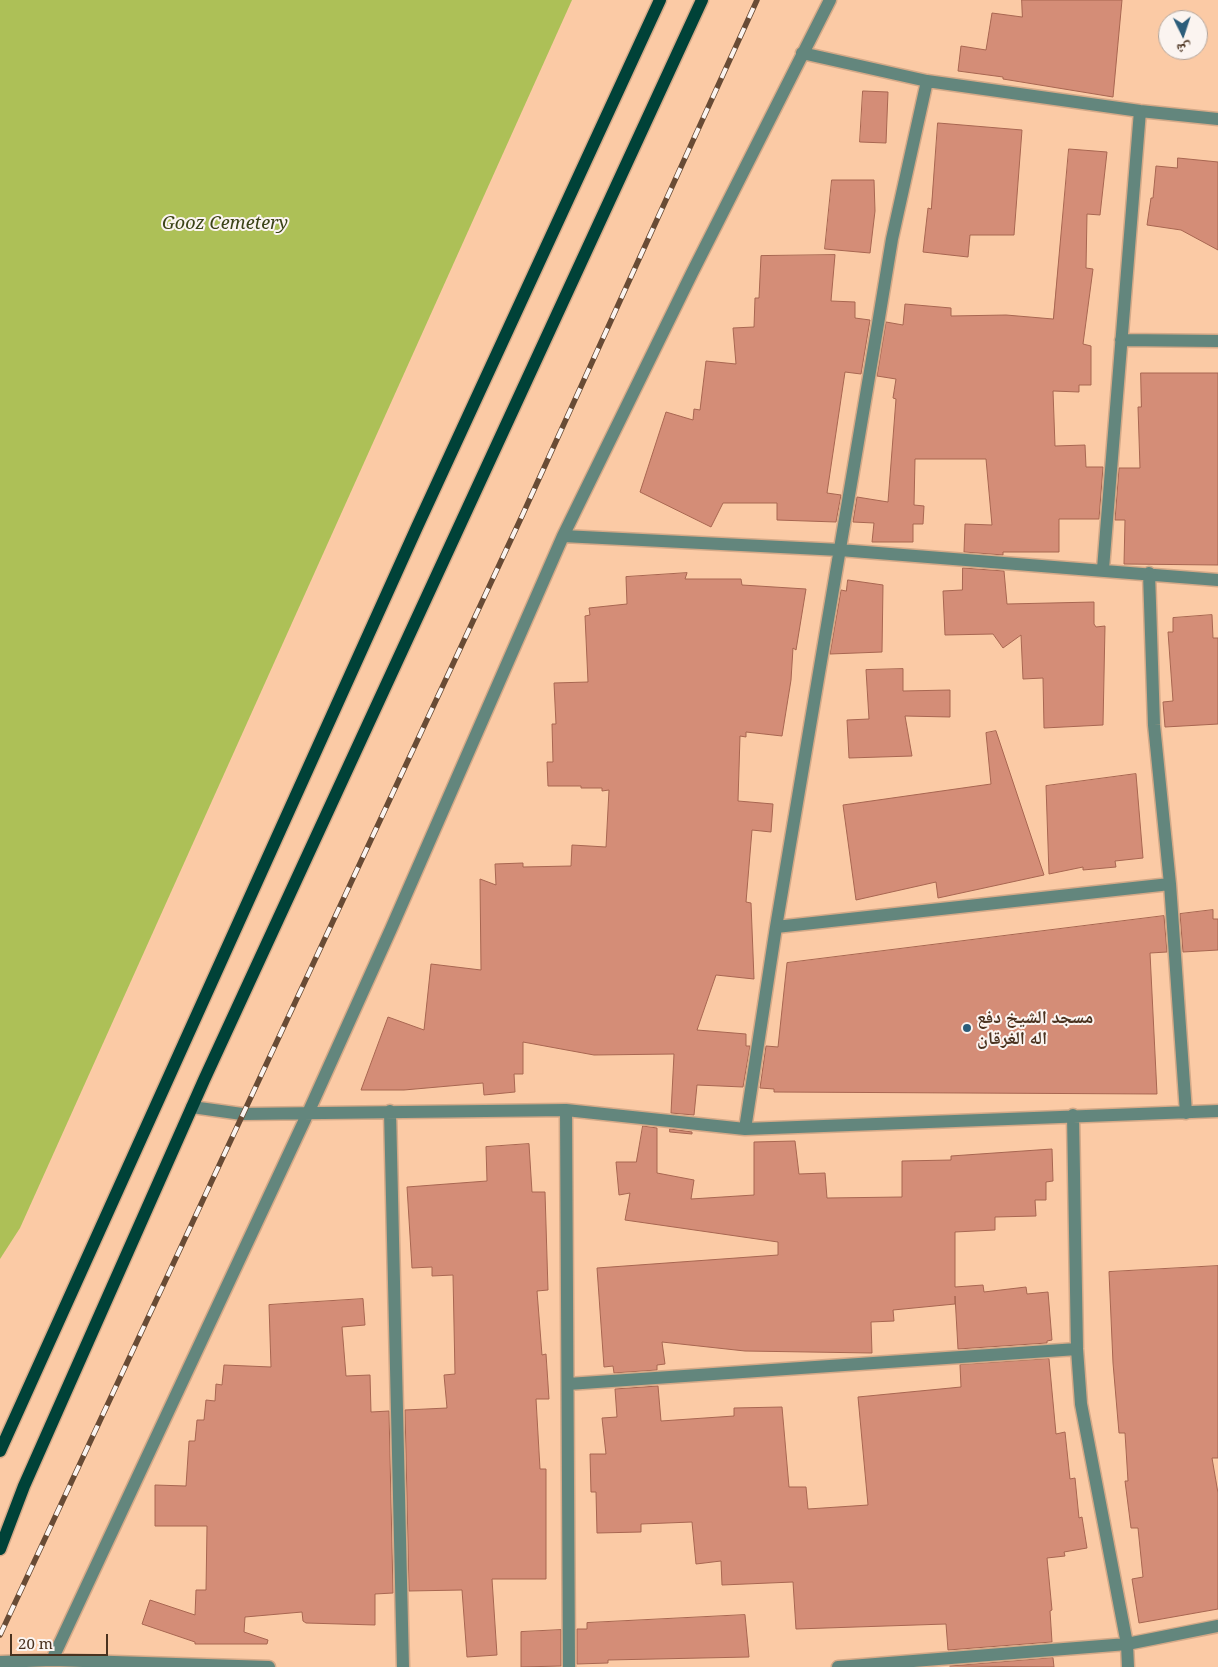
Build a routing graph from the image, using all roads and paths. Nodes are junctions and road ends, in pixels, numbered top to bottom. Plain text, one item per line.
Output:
1 (660, 0) edge
2 (702, 0) edge
3 (830, 0) edge
4 (802, 53) junction
5 (926, 81) junction
6 (1140, 111) junction
7 (1218, 119) edge
8 (1121, 340) junction
9 (1218, 341) edge
10 (563, 536) junction
11 (840, 550) junction
12 (1103, 569) junction
13 (1149, 573) junction
14 (1218, 580) edge
15 (1170, 884) junction
16 (776, 927) junction
17 (192, 1108) junction
18 (566, 1110) junction
19 (1218, 1110) edge
20 (390, 1111) junction
21 (308, 1113) junction
22 (1186, 1113) junction
23 (1073, 1115) junction
24 (745, 1129) junction
25 (1077, 1349) junction
26 (568, 1384) junction
27 (0, 1451) edge
28 (0, 1549) edge
29 (1218, 1626) edge
30 (1127, 1644) junction
31 (52, 1660) junction
32 (0, 1662) edge
33 (230, 1667) edge
34 (269, 1667) edge
35 (404, 1667) edge
36 (569, 1667) edge
37 (838, 1667) edge
38 (1128, 1667) edge

1 - 27 main road
2 - 17 main road
3 - 4 street
4 - 5 street
4 - 10 street
5 - 6 street
5 - 11 street
6 - 7 street
6 - 8 street
8 - 9 street
8 - 12 street
10 - 11 street
10 - 21 street
11 - 12 street
11 - 16 street
12 - 13 street
13 - 14 street
13 - 15 street
15 - 16 street
15 - 22 street
16 - 24 street
17 - 21 street
17 - 28 main road
18 - 20 street
18 - 24 street
18 - 26 street
19 - 22 street
20 - 21 street
20 - 35 street
21 - 31 street
22 - 23 street
23 - 24 street
23 - 25 street
25 - 26 street
25 - 30 street
26 - 36 street
29 - 30 street
30 - 37 street
30 - 38 street
31 - 32 street
31 - 33 street
33 - 34 street

